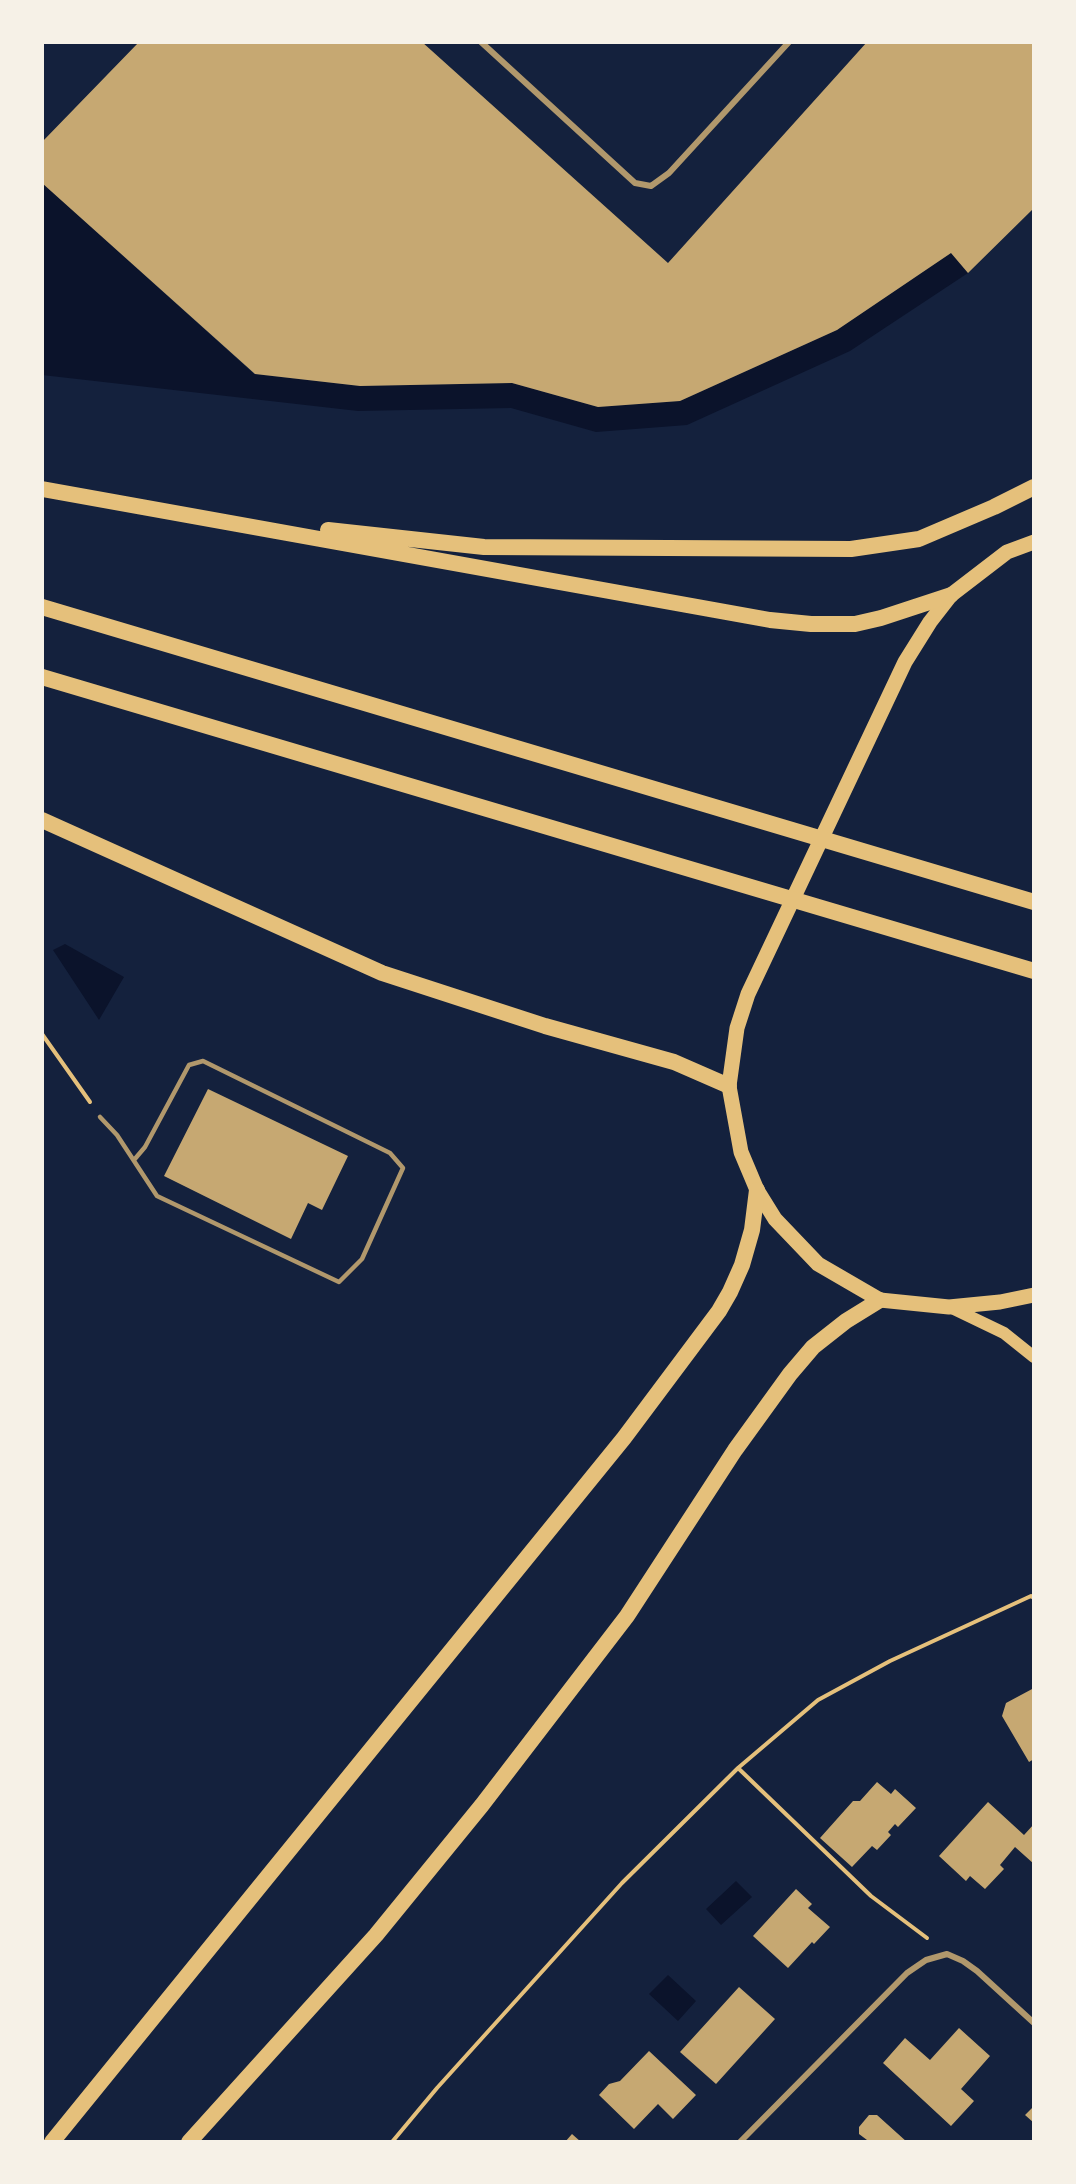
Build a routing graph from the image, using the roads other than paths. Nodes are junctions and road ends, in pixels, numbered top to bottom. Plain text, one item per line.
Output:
1 (482, 42) edge
2 (789, 42) edge
3 (1034, 487) edge
4 (42, 489) edge
5 (184, 515) junction
6 (1034, 542) edge
7 (951, 595) junction
8 (42, 607) edge
9 (42, 677) edge
10 (42, 820) edge
11 (1034, 902) edge
12 (1034, 971) edge
13 (729, 1086) junction
14 (100, 1117) road end
15 (134, 1160) junction
16 (757, 1190) junction
17 (1034, 1294) edge
18 (880, 1300) junction
19 (949, 1307) junction
20 (1034, 1357) edge
21 (1034, 2023) edge
22 (52, 2142) edge
23 (189, 2142) edge
24 (740, 2142) edge

1 - 2 street
3 - 5 highway
4 - 5 highway
5 - 7 highway
6 - 7 main road
7 - 13 main road
8 - 11 highway
9 - 12 highway
10 - 13 highway
13 - 16 main road
14 - 15 lane
15 - 15 lane
16 - 18 main road
16 - 22 highway
17 - 19 main road
18 - 19 main road
18 - 23 highway
19 - 20 main road
21 - 24 street

